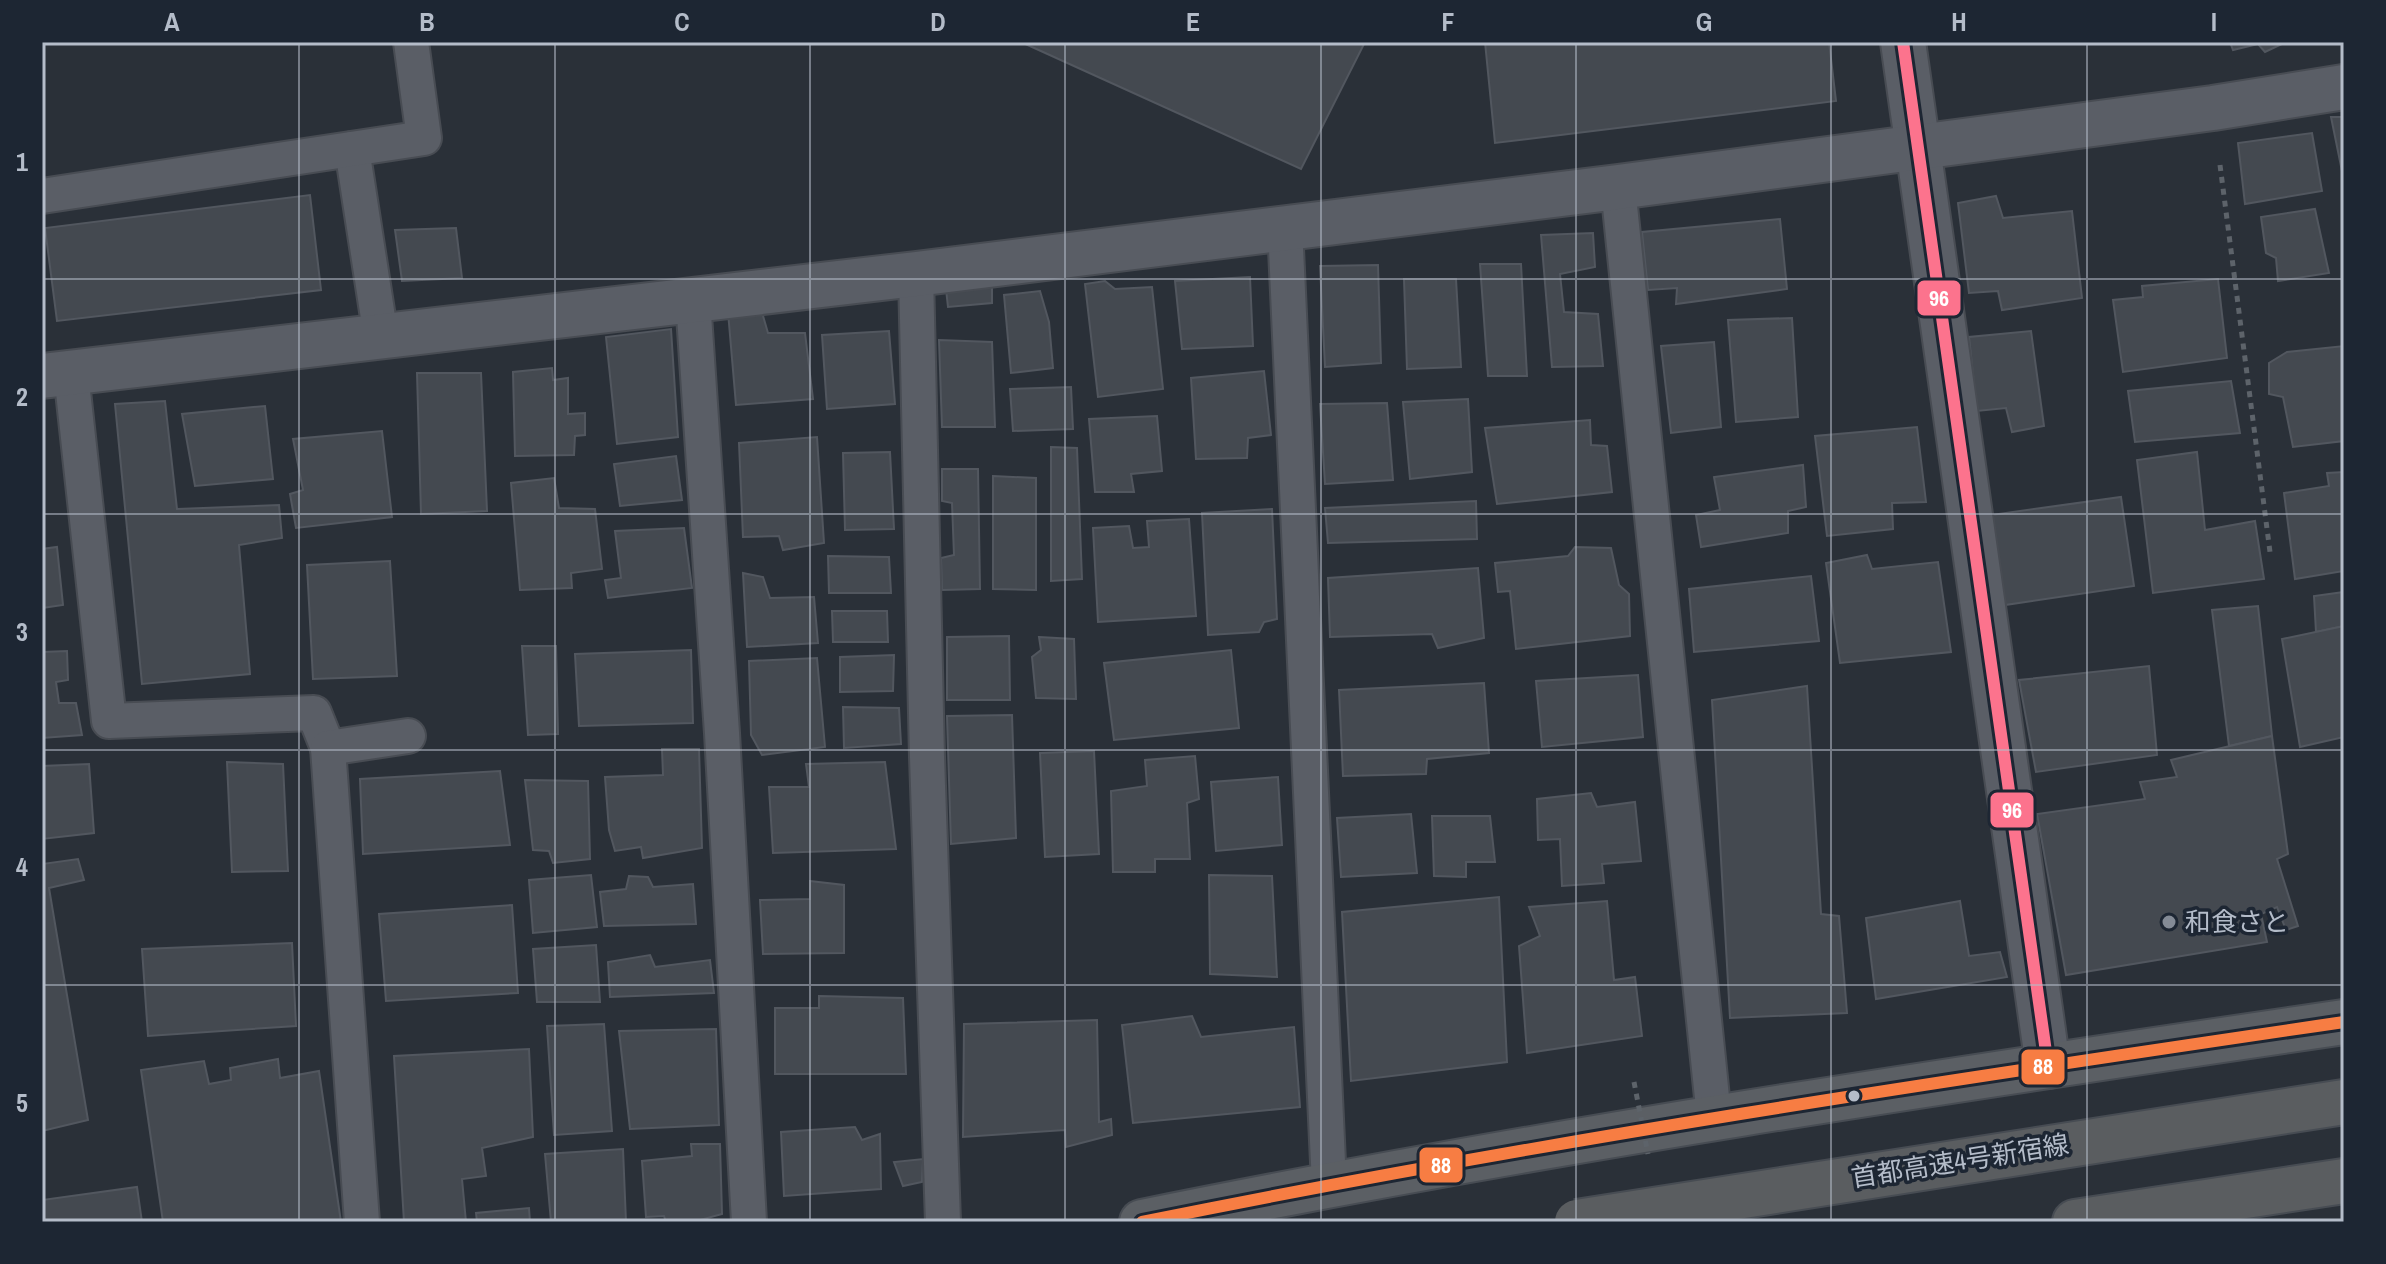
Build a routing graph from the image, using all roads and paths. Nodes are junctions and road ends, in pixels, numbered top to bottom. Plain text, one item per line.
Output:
1 (411, 42) edge
2 (1903, 42) edge
3 (2344, 87) edge
4 (2213, 108) junction
5 (352, 149) junction
6 (1917, 149) junction
7 (1618, 187) junction
8 (42, 196) edge
9 (1285, 227) junction
10 (916, 274) junction
11 (693, 300) junction
12 (381, 337) junction
13 (56, 375) edge
14 (2270, 552) dead end
15 (408, 736) dead end
16 (328, 748) junction
17 (2344, 1022) edge
18 (2048, 1066) junction
19 (2344, 1102) edge
20 (1714, 1117) junction
21 (2344, 1181) edge
22 (1329, 1184) junction
23 (362, 1222) edge
24 (749, 1222) edge
25 (943, 1222) edge
26 (1142, 1222) edge
27 (1577, 1222) edge
28 (2075, 1222) edge

1 - 5 lane
2 - 6 street
3 - 4 street
4 - 6 street
4 - 14 path
5 - 8 lane
5 - 12 lane
6 - 7 street
6 - 18 street
7 - 9 street
7 - 20 lane
9 - 10 street
9 - 22 lane
10 - 11 street
10 - 25 lane
11 - 12 street
11 - 24 lane
12 - 13 street
13 - 16 lane
15 - 16 lane
16 - 23 lane
17 - 18 highway
18 - 20 highway
19 - 27 highway, 首都高速4号新宿線, bridge
20 - 22 highway
21 - 28 highway
22 - 26 highway

